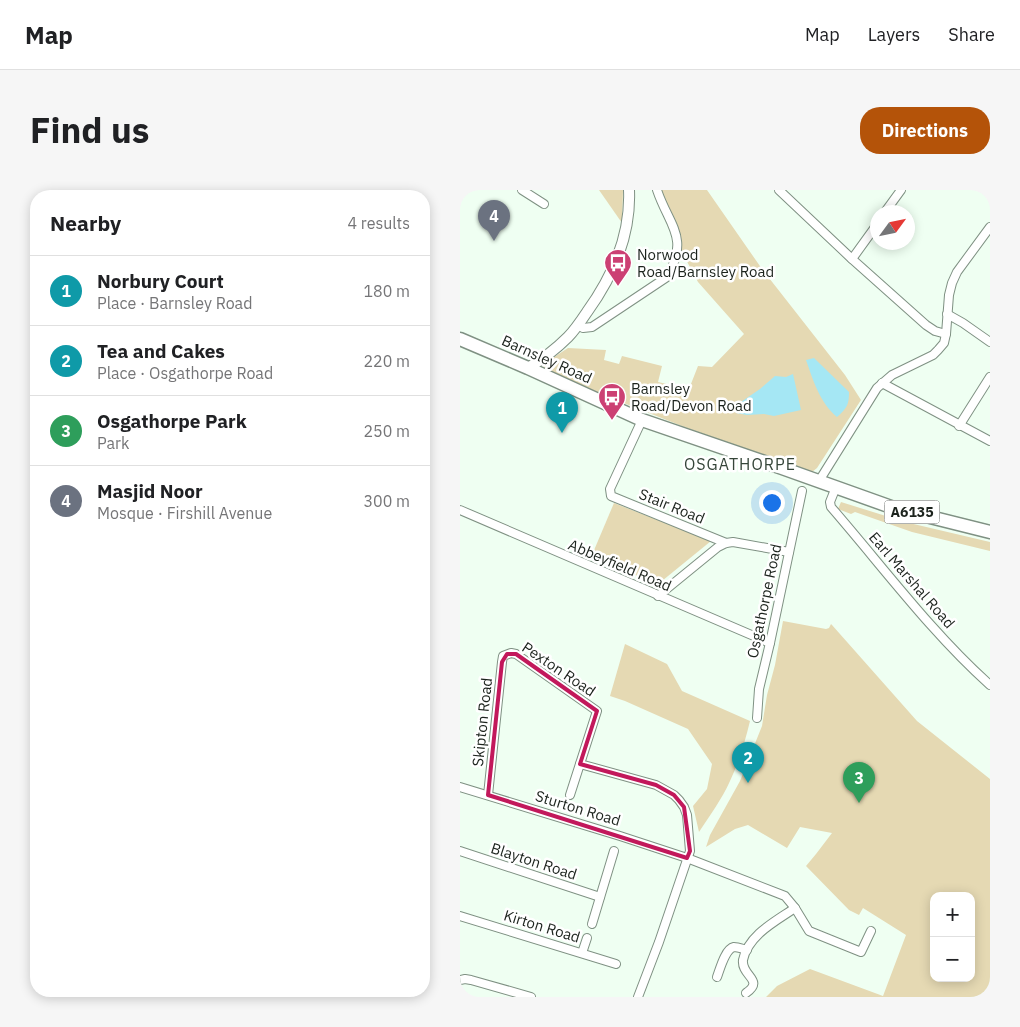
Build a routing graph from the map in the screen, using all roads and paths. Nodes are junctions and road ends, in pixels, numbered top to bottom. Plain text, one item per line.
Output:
1 (522, 190) edge
2 (629, 190) edge
3 (657, 190) edge
4 (779, 190) edge
5 (901, 190) edge
6 (544, 204) dead end
7 (890, 205) edge
8 (990, 227) edge
9 (870, 234) edge
10 (852, 260) junction
11 (947, 314) junction
12 (578, 325) junction
13 (946, 334) junction
14 (460, 339) edge
15 (990, 342) edge
16 (528, 368) junction
17 (990, 377) edge
18 (882, 383) junction
19 (642, 420) junction
20 (959, 426) junction
21 (990, 441) edge
22 (819, 481) junction
23 (836, 487) junction
24 (802, 491) dead end
25 (460, 510) edge
26 (990, 532) edge
27 (726, 543) junction
28 (789, 552) junction
29 (658, 596) junction
30 (770, 643) junction
31 (507, 654) joint
32 (990, 685) edge
33 (757, 718) dead end
34 (580, 764) junction
35 (460, 787) edge
36 (488, 795) junction
37 (570, 795) dead end
38 (460, 851) edge
39 (614, 851) dead end
40 (687, 858) junction
41 (600, 897) junction
42 (795, 908) junction
43 (460, 916) edge
44 (592, 924) dead end
45 (871, 931) dead end
46 (587, 938) dead end
47 (747, 950) junction
48 (582, 953) junction
49 (616, 964) dead end
50 (717, 977) dead end
51 (460, 980) edge
52 (746, 993) dead end
53 (531, 997) edge
54 (638, 997) edge

1 - 6 street
2 - 12 street
3 - 12 street
4 - 10 street
5 - 7 street
8 - 11 street
9 - 10 street
10 - 13 street
11 - 13 street
11 - 15 street
12 - 16 street
13 - 18 street
14 - 16 main road, Barnsley Road / A6135
16 - 19 main road, Barnsley Road / A6135
17 - 20 street
18 - 20 street
18 - 22 street
19 - 22 main road, Barnsley Road / A6135
19 - 27 street, Stair Road
20 - 21 street
22 - 23 main road, Barnsley Road / A6135
23 - 26 main road, Barnsley Road / A6135
23 - 32 street, Earl Marshal Road
24 - 28 street, Osgathorpe Road
25 - 29 street, Abbeyfield Road
27 - 28 street, Stair Road
27 - 29 street
28 - 30 street, Osgathorpe Road
29 - 30 street, Abbeyfield Road
30 - 33 street, Osgathorpe Road
31 - 34 street, Pexton Road
31 - 36 street, Skipton Road
34 - 37 street, Pexton Road
34 - 40 street
35 - 36 street, Sturton Road
36 - 40 street, Sturton Road
38 - 41 street, Blayton Road
39 - 41 street
40 - 42 street, Sturton Road
40 - 54 street
41 - 44 street
42 - 45 street
42 - 47 street
43 - 48 street, Kirton Road
46 - 48 street
47 - 50 street
47 - 52 street
48 - 49 street, Kirton Road
51 - 53 street

